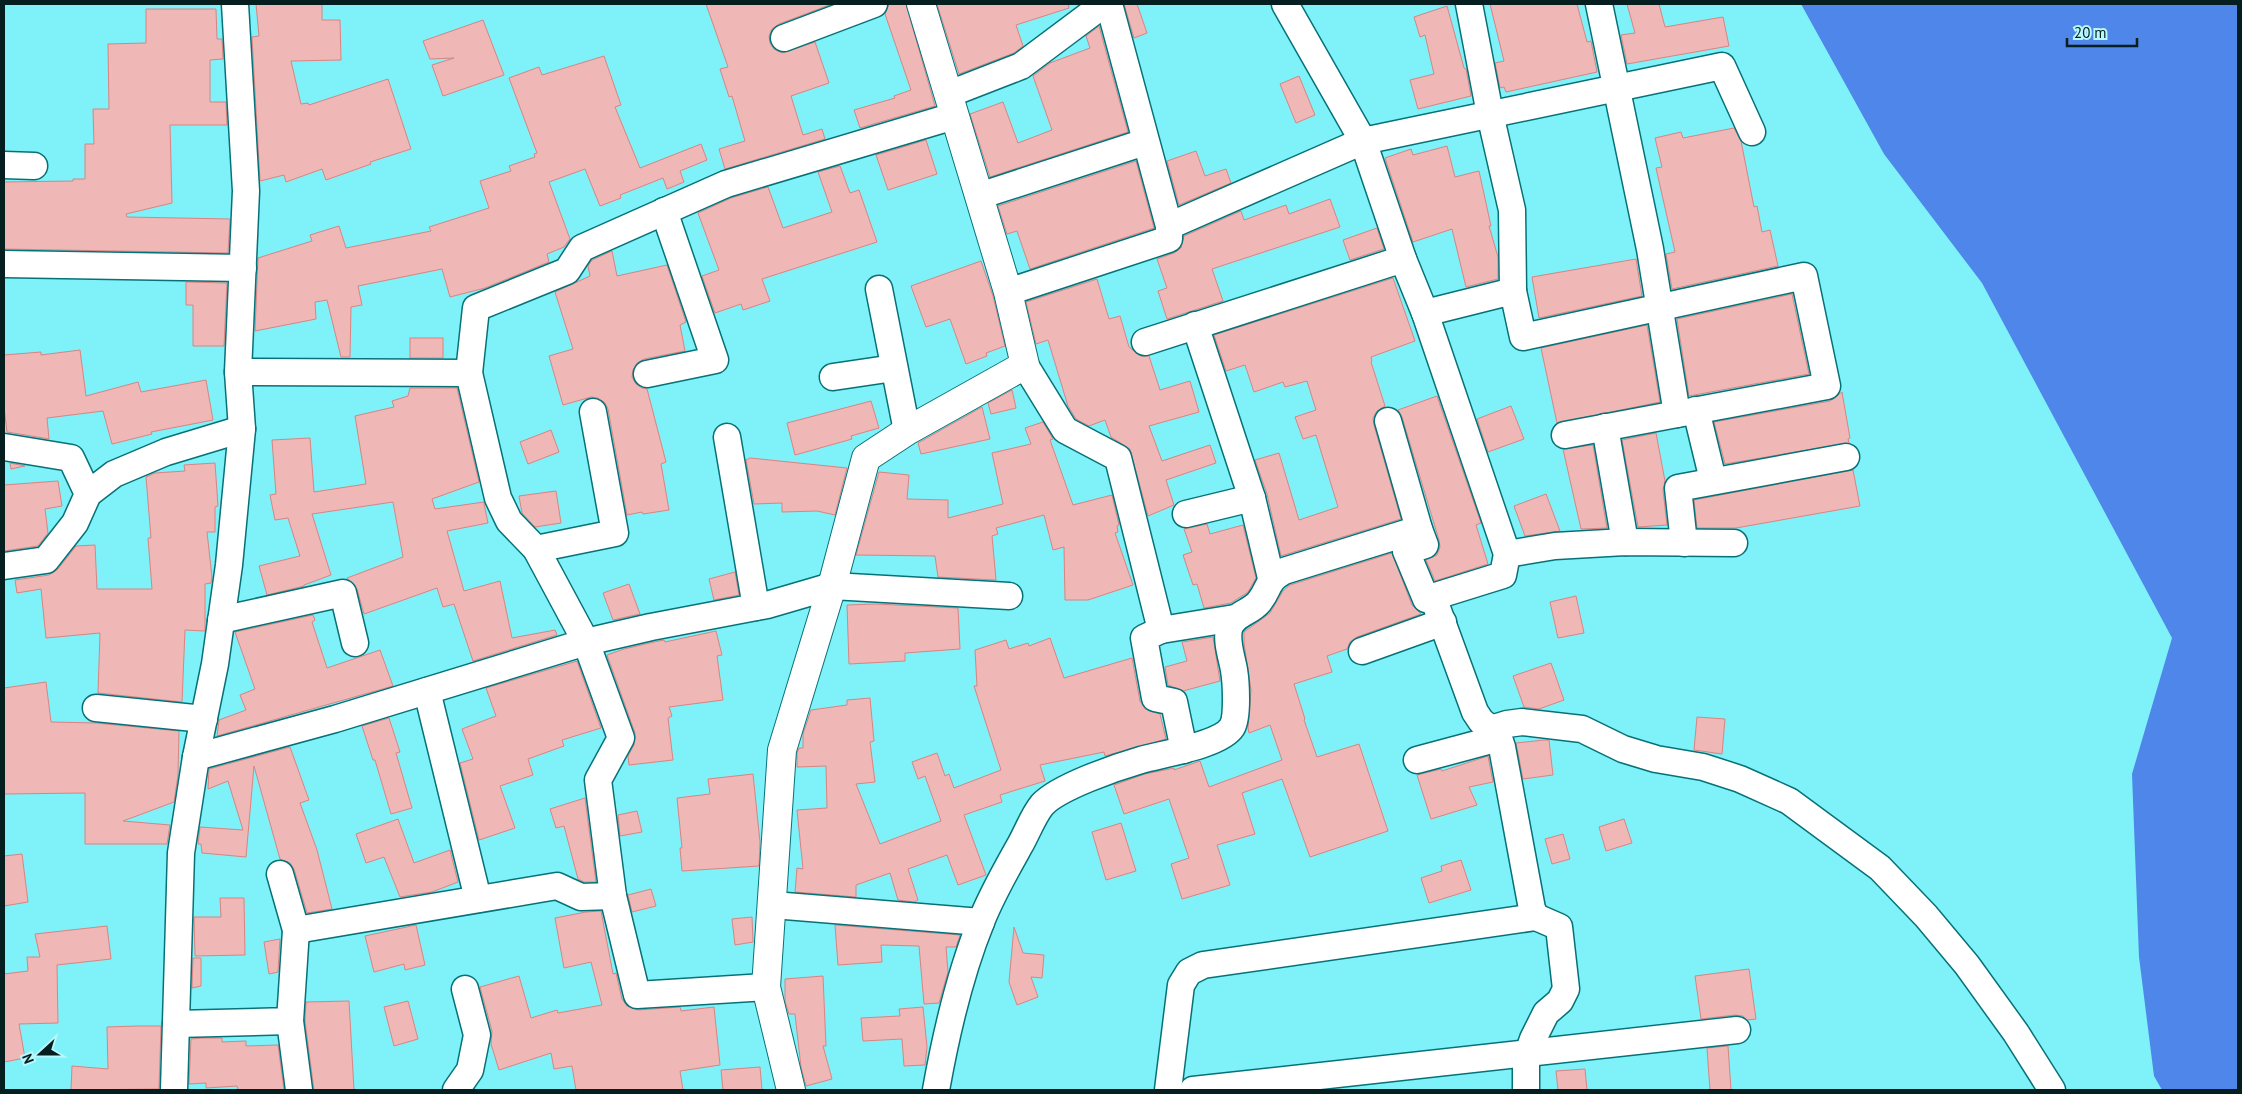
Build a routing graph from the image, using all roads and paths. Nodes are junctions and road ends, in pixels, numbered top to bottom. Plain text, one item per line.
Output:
1 (235, 4) edge
2 (874, 4) edge
3 (921, 4) edge
4 (1104, 4) edge
5 (1109, 4) edge
6 (1284, 4) edge
7 (1469, 4) edge
8 (1599, 4) edge
9 (784, 38) dead end
10 (1617, 89) junction
11 (951, 105) junction
12 (1490, 114) junction
13 (1752, 132) dead end
14 (1363, 141) junction
15 (1145, 142) junction
16 (4, 166) edge
17 (34, 166) dead end
18 (979, 196) junction
19 (664, 212) junction
20 (1169, 226) junction
21 (1403, 259) junction
22 (4, 264) edge
23 (243, 268) junction
24 (879, 289) dead end
25 (1513, 291) junction
26 (1008, 292) junction
27 (1659, 307) junction
28 (1425, 313) junction
29 (1195, 325) junction
30 (1145, 342) dead end
31 (1025, 365) junction
32 (894, 368) junction
33 (238, 372) junction
34 (469, 373) junction
35 (648, 374) dead end
36 (833, 377) dead end
37 (593, 412) dead end
38 (1686, 412) junction
39 (1388, 421) dead end
40 (1604, 427) junction
41 (242, 429) junction
42 (907, 431) junction
43 (1565, 435) dead end
44 (727, 437) dead end
45 (4, 446) edge
46 (1846, 458) dead end
47 (1713, 480) junction
48 (88, 494) junction
49 (1252, 498) junction
50 (1186, 514) dead end
51 (1419, 529) junction
52 (1625, 542) junction
53 (1684, 543) junction
54 (1734, 543) dead end
55 (536, 549) junction
56 (1507, 554) junction
57 (4, 566) edge
58 (1272, 578) junction
59 (832, 586) junction
60 (1009, 596) dead end
61 (1433, 597) junction
62 (756, 607) junction
63 (1235, 618) junction
64 (221, 620) junction
65 (1443, 622) junction
66 (1161, 630) junction
67 (586, 642) junction
68 (355, 644) dead end
69 (1362, 651) dead end
70 (427, 691) junction
71 (96, 708) dead end
72 (204, 719) junction
73 (1495, 734) junction
74 (1184, 750) junction
75 (196, 757) junction
76 (1417, 760) dead end
77 (280, 874) dead end
78 (613, 896) junction
79 (478, 899) junction
80 (773, 905) junction
81 (1536, 917) junction
82 (981, 922) junction
83 (296, 930) junction
84 (766, 987) junction
85 (465, 989) dead end
86 (290, 1021) junction
87 (176, 1024) junction
88 (1737, 1030) dead end
89 (1528, 1052) junction
90 (174, 1090) edge
91 (299, 1090) edge
92 (456, 1090) edge
93 (791, 1090) edge
94 (936, 1090) edge
95 (1168, 1090) edge
96 (1193, 1090) edge
97 (1526, 1090) edge
98 (2052, 1090) edge

1 - 23 street
2 - 9 street
3 - 11 street
4 - 11 street
5 - 15 street
6 - 14 street
7 - 12 street
8 - 10 street
10 - 12 street
10 - 13 street
10 - 27 street
11 - 18 street
11 - 19 street
12 - 14 street
12 - 25 street
14 - 20 street
14 - 21 street
15 - 18 street
15 - 20 street
16 - 17 street
18 - 26 street
19 - 34 street
19 - 35 street
20 - 26 street
21 - 28 street
21 - 29 street
22 - 23 street
23 - 33 street
24 - 32 street
25 - 27 street
25 - 28 street
26 - 31 street
27 - 38 street
27 - 38 street
28 - 56 street
29 - 30 street
29 - 49 street
31 - 42 street
31 - 66 street
32 - 36 street
32 - 42 street
33 - 34 street
33 - 41 street
34 - 55 street
37 - 55 street
38 - 40 street
38 - 47 street
39 - 51 street
40 - 43 street
40 - 52 street
41 - 48 street
41 - 64 street
42 - 59 street
44 - 62 street
45 - 48 street
46 - 47 street
47 - 53 street
48 - 57 street
49 - 50 street
49 - 58 street
51 - 58 street
51 - 61 street
52 - 53 street
52 - 56 street
53 - 54 street
55 - 67 street
56 - 61 street
58 - 63 street
59 - 60 street
59 - 62 street
59 - 80 street
61 - 65 street
62 - 67 street
63 - 66 street
63 - 74 street
64 - 68 street
64 - 72 street
65 - 69 street
65 - 73 street
66 - 74 street
67 - 70 street
67 - 78 street
70 - 75 street
70 - 79 street
71 - 72 street
72 - 75 street
73 - 76 street
73 - 81 street
73 - 98 street
74 - 82 street
75 - 87 street
77 - 83 street
78 - 79 street
78 - 84 street
79 - 83 street
80 - 82 street
80 - 84 street
81 - 89 street
81 - 95 street
82 - 94 street
83 - 86 street
84 - 93 street
85 - 92 street
86 - 87 street
86 - 91 street
87 - 90 street
88 - 89 street
89 - 96 street
89 - 97 street

